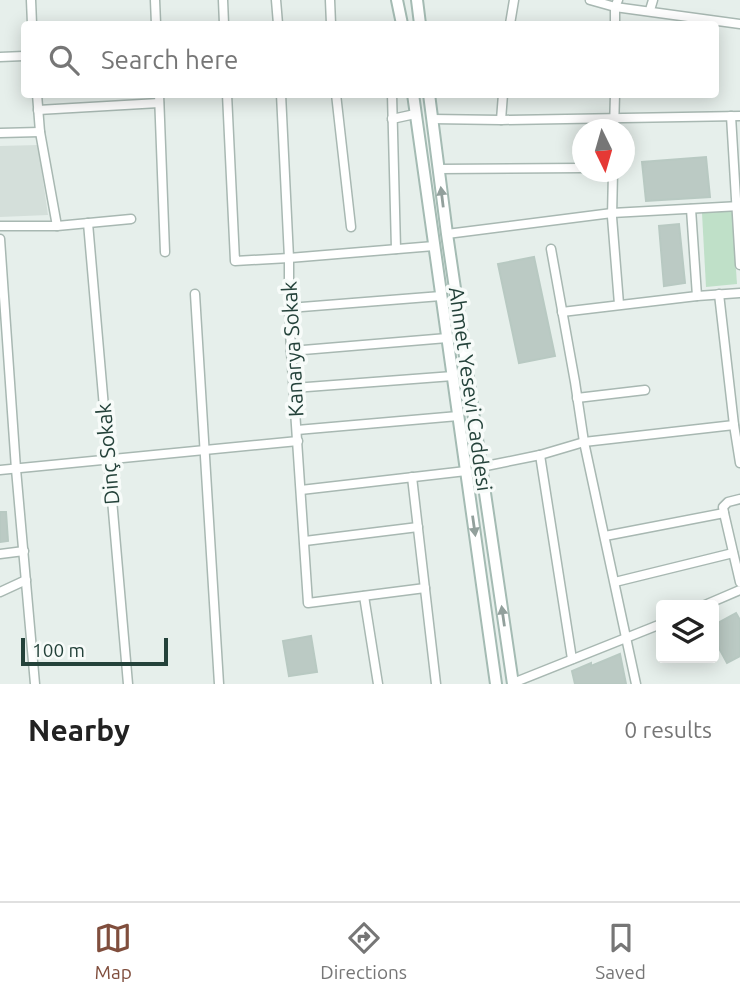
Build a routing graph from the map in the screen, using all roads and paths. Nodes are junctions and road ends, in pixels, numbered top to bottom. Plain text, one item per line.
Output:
1 (31, 0) edge
2 (155, 0) edge
3 (223, 0) edge
4 (276, 0) edge
5 (330, 0) edge
6 (397, 0) edge
7 (417, 0) edge
8 (514, 0) edge
9 (590, 0) edge
10 (653, 0) edge
11 (617, 3) edge
12 (650, 10) junction
13 (32, 21) edge
14 (156, 21) edge
15 (224, 21) edge
16 (278, 21) edge
17 (331, 21) edge
18 (401, 21) edge
19 (420, 21) edge
20 (510, 21) edge
21 (615, 21) edge
22 (740, 24) edge
23 (21, 56) edge
24 (0, 57) edge
25 (37, 98) edge
26 (227, 98) edge
27 (281, 98) edge
28 (336, 98) edge
29 (392, 98) edge
30 (413, 98) edge
31 (429, 98) edge
32 (503, 98) edge
33 (615, 98) edge
34 (159, 99) edge
35 (38, 110) junction
36 (415, 114) junction
37 (736, 116) edge
38 (614, 118) junction
39 (392, 119) junction
40 (432, 119) junction
41 (501, 120) junction
42 (40, 132) junction
43 (0, 133) edge
44 (572, 168) edge
45 (439, 169) junction
46 (612, 182) edge
47 (738, 206) edge
48 (691, 209) junction
49 (612, 213) junction
50 (131, 219) dead end
51 (88, 223) junction
52 (0, 226) edge
53 (57, 226) junction
54 (351, 227) dead end
55 (447, 234) junction
56 (0, 239) edge
57 (434, 246) junction
58 (396, 249) junction
59 (551, 249) dead end
60 (165, 252) dead end
61 (289, 258) junction
62 (740, 265) edge
63 (195, 293) dead end
64 (740, 293) edge
65 (719, 294) junction
66 (441, 296) junction
67 (697, 296) junction
68 (619, 304) junction
69 (289, 308) junction
70 (562, 312) junction
71 (447, 338) junction
72 (291, 351) junction
73 (453, 376) junction
74 (294, 388) junction
75 (645, 390) dead end
76 (578, 398) junction
77 (458, 416) junction
78 (734, 425) junction
79 (297, 430) junction
80 (298, 441) junction
81 (584, 442) junction
82 (204, 450) junction
83 (540, 455) junction
84 (108, 460) junction
85 (740, 463) edge
86 (481, 467) junction
87 (16, 469) junction
88 (0, 470) edge
89 (466, 471) junction
90 (412, 477) junction
91 (301, 490) junction
92 (740, 499) edge
93 (724, 513) junction
94 (418, 527) junction
95 (605, 536) junction
96 (305, 541) junction
97 (23, 551) junction
98 (733, 553) junction
99 (0, 554) edge
100 (26, 580) junction
101 (615, 582) junction
102 (740, 582) edge
103 (425, 588) junction
104 (740, 590) edge
105 (0, 592) edge
106 (364, 596) junction
107 (717, 600) edge
108 (656, 626) edge
109 (627, 638) junction
110 (572, 659) junction
111 (35, 684) edge
112 (128, 684) edge
113 (219, 684) edge
114 (378, 684) edge
115 (436, 684) edge
116 (496, 684) edge
117 (513, 684) edge
118 (636, 684) edge

1 - 13 street
2 - 14 street
3 - 15 street
4 - 16 street
5 - 17 street
6 - 18 main road
7 - 19 main road
8 - 20 street
9 - 11 street
10 - 12 street
11 - 12 street
11 - 21 street
12 - 22 street
23 - 24 street
25 - 35 street
26 - 61 street
27 - 61 street, Kanarya Sokak
28 - 54 street
29 - 39 street
30 - 36 main road, Ahmet Yesevi Caddesi
31 - 40 main road, Ahmet Yesevi Caddesi
32 - 41 street
33 - 38 street
34 - 35 street
34 - 60 street
35 - 42 street
36 - 39 street
36 - 57 main road, Ahmet Yesevi Caddesi
37 - 38 street
37 - 47 street
38 - 41 street
39 - 58 street
40 - 41 street
40 - 45 main road, Ahmet Yesevi Caddesi
42 - 43 street
42 - 53 street
44 - 45 street
55 -> 45 main road, Ahmet Yesevi Caddesi
46 - 49 street
47 - 48 street
47 - 62 street
48 - 49 street
48 - 67 street
49 - 55 street
49 - 68 street
50 - 51 street
51 - 53 street
51 - 84 street, Dinç Sokak
52 - 53 street
55 - 86 main road, Ahmet Yesevi Caddesi
56 - 87 street
57 - 58 street
57 - 66 main road, Ahmet Yesevi Caddesi
58 - 61 street
59 - 70 street
61 - 69 street, Kanarya Sokak
63 - 82 street
64 - 65 street
65 - 67 street
65 - 78 street
66 - 69 street
66 - 71 main road, Ahmet Yesevi Caddesi
67 - 68 street
68 - 70 street
69 - 72 street, Kanarya Sokak
70 - 76 street
71 - 72 street
71 - 73 main road, Ahmet Yesevi Caddesi
72 - 74 street, Kanarya Sokak
73 - 74 street
73 - 77 main road, Ahmet Yesevi Caddesi
74 - 79 street, Kanarya Sokak
75 - 76 street
76 - 81 street
77 - 79 street
77 - 89 main road, Ahmet Yesevi Caddesi
78 - 81 street
78 - 85 street
79 - 80 street, Kanarya Sokak
80 - 82 street
80 - 91 street, Kanarya Sokak
81 - 83 street
81 - 95 street
82 - 84 street
82 - 113 street
83 - 86 street
83 - 110 street
84 - 87 street
84 - 112 street, Dinç Sokak
117 -> 86 main road, Ahmet Yesevi Caddesi
87 - 88 street
87 - 97 street
89 - 90 street
89 -> 116 main road, Ahmet Yesevi Caddesi
90 - 91 street
90 - 94 street
91 - 96 street, Kanarya Sokak
92 - 93 street
93 - 95 street
93 - 98 street
94 - 96 street
94 - 103 street
95 - 101 street
96 - 106 street, Kanarya Sokak
97 - 99 street
97 - 100 street
98 - 101 street
98 - 102 street
100 - 105 street
100 - 111 street
101 - 109 street
103 - 106 street
103 - 115 street
104 - 107 street
106 - 114 street
108 - 109 street
109 - 110 street
109 - 118 street
110 - 117 street

